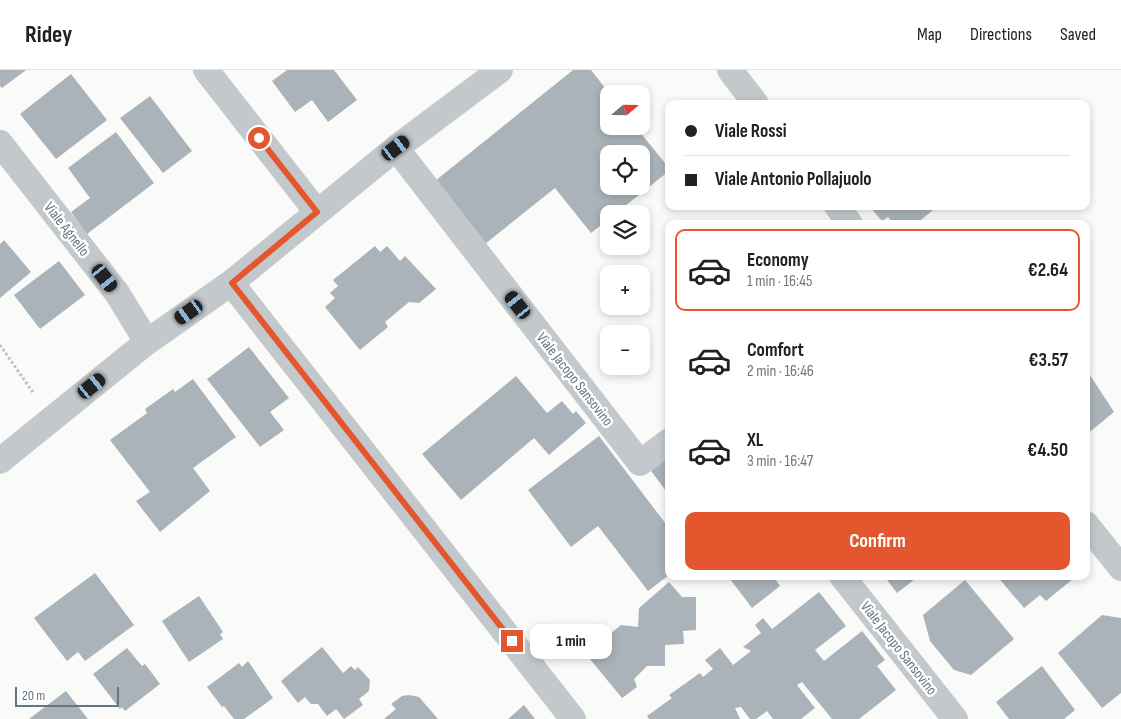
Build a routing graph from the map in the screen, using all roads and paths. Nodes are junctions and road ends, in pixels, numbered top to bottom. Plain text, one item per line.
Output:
1 (206, 70) edge
2 (500, 70) edge
3 (730, 70) edge
4 (753, 100) edge
5 (0, 143) edge
6 (396, 148) junction
7 (317, 212) junction
8 (232, 283) junction
9 (147, 342) junction
10 (0, 345) edge
11 (50, 419) junction
12 (665, 444) edge
13 (0, 461) edge
14 (1090, 529) edge
15 (1121, 568) edge
16 (845, 580) edge
17 (573, 719) edge
18 (955, 719) edge

1 - 7 street
2 - 6 street
3 - 4 street
5 - 9 street, Viale Agnello
6 - 7 street
6 - 12 street, Viale Jacopo Sansovino
7 - 8 street
8 - 9 street
8 - 17 street
9 - 11 street
10 - 11 path
11 - 13 street
14 - 15 street
16 - 18 street, Viale Jacopo Sansovino

